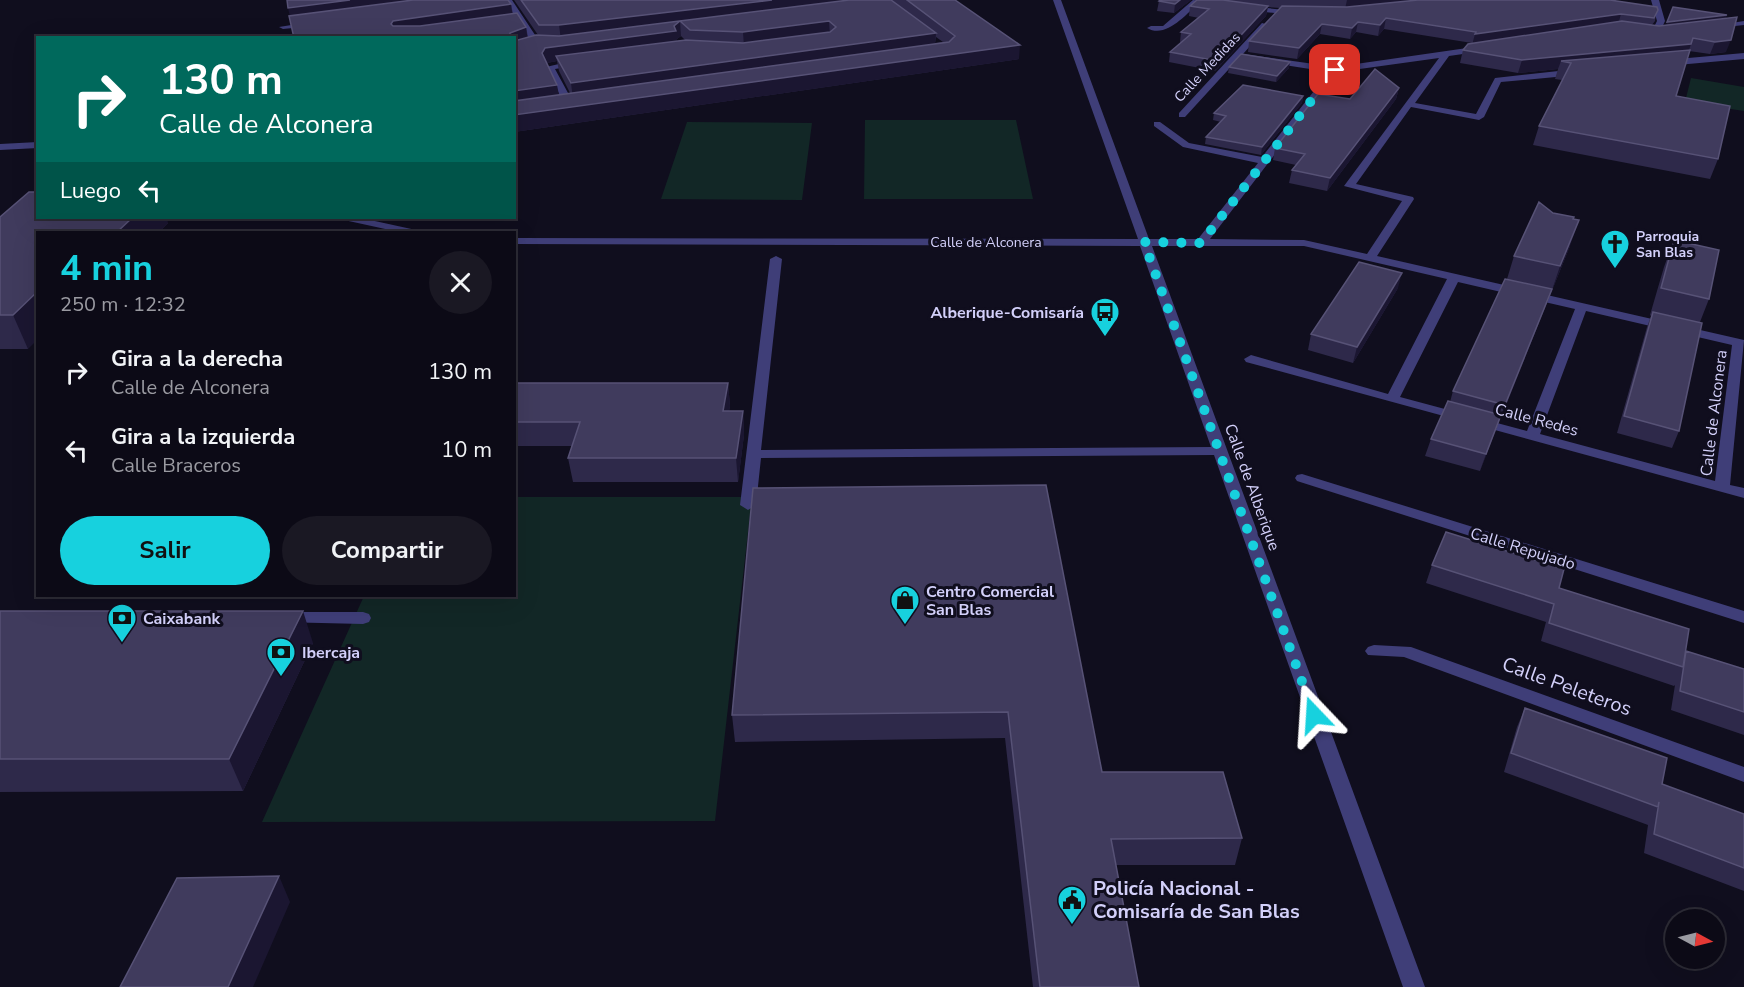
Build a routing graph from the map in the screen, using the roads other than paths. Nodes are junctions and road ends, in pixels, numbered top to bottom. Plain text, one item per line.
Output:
1 (508, 0) edge
2 (1057, 0) edge
3 (1655, 0) edge
4 (1220, 4) edge
5 (1243, 7) edge
6 (1277, 12) junction
7 (1300, 13) edge
8 (522, 22) junction
9 (316, 23) edge
10 (1744, 23) edge
11 (511, 24) edge
12 (283, 27) dead end
13 (1711, 27) edge
14 (1151, 28) dead end
15 (1636, 32) edge
16 (1666, 33) edge
17 (1655, 34) junction
18 (1492, 47) edge
19 (527, 48) edge
20 (1446, 54) junction
21 (1236, 55) junction
22 (1744, 56) edge
23 (584, 62) edge
24 (1650, 65) edge
25 (1335, 70) junction
26 (1592, 71) edge
27 (581, 103) edge
28 (569, 104) junction
29 (1408, 104) junction
30 (558, 106) edge
31 (1182, 115) dead end
32 (1157, 124) dead end
33 (36, 145) edge
34 (0, 147) edge
35 (1265, 162) junction
36 (352, 219) edge
37 (395, 219) edge
38 (400, 230) junction
39 (406, 231) edge
40 (516, 241) edge
41 (1144, 242) junction
42 (1201, 243) junction
43 (1370, 258) junction
44 (776, 259) dead end
45 (1454, 277) junction
46 (1582, 306) junction
47 (1742, 343) edge
48 (1251, 358) dead end
49 (1392, 399) junction
50 (1532, 437) junction
51 (1221, 451) junction
52 (756, 454) junction
53 (1302, 478) dead end
54 (1722, 487) junction
55 (1744, 493) edge
56 (748, 505) dead end
57 (1744, 617) edge
58 (268, 618) edge
59 (363, 618) dead end
60 (1374, 651) dead end
61 (1744, 775) edge
62 (1414, 987) edge

1 - 8 street
2 - 41 street, Calle de Alberique
3 - 17 street
4 - 14 street
5 - 6 street
6 - 7 street
6 - 21 street, Calle Medidas
8 - 11 street
8 - 19 street
9 - 12 street
10 - 13 street
15 - 17 street
16 - 17 street
18 - 20 street
20 - 25 street
20 - 29 street
21 - 25 street
21 - 31 street, Calle Medidas
22 - 24 street
23 - 28 street
25 - 35 street
26 - 29 street
27 - 28 street
28 - 30 street
29 - 43 street
32 - 35 street
33 - 34 street
35 - 42 street
36 - 38 street
37 - 38 street
38 - 39 street
40 - 41 street, Calle de Alconera
41 - 42 street, Calle de Alconera
41 - 51 street, Calle de Alberique
42 - 43 street, Calle de Alconera
43 - 45 street, Calle de Alconera
44 - 52 street
45 - 46 street, Calle de Alconera
45 - 49 street
46 - 47 street, Calle de Alconera
46 - 50 street
47 - 54 street, Calle de Alconera
48 - 49 street, Calle Redes
49 - 50 street, Calle Redes
50 - 54 street, Calle Redes
51 - 52 street
51 - 62 street, Calle de Alberique
52 - 56 street
53 - 57 street, Calle Repujado
54 - 55 street, Calle Redes
58 - 59 street
60 - 61 street, Calle Peleteros

